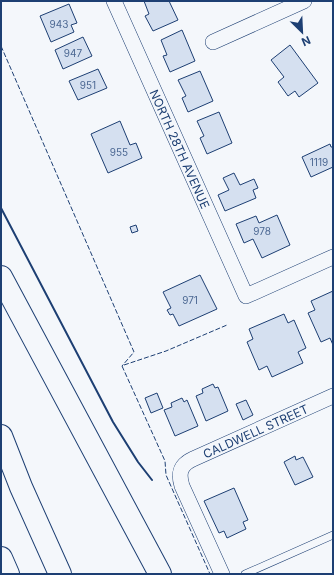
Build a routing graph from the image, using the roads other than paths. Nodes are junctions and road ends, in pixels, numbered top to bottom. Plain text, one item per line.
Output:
1 (114, 1) edge
2 (304, 1) edge
3 (213, 42) dead end
4 (333, 257) edge
5 (1, 276) edge
6 (333, 396) edge
7 (1, 436) edge
8 (1, 446) edge
9 (21, 487) junction
10 (333, 535) edge
11 (1, 558) edge
12 (8, 574) edge
13 (60, 574) edge
14 (160, 574) edge
15 (222, 574) edge
16 (245, 574) edge

1 - 4 street, NORTH 28TH AVENUE
2 - 3 street
5 - 14 highway
6 - 15 street, CALDWELL STREET
7 - 9 highway
8 - 9 highway
9 - 13 highway
10 - 16 lane
11 - 12 highway

